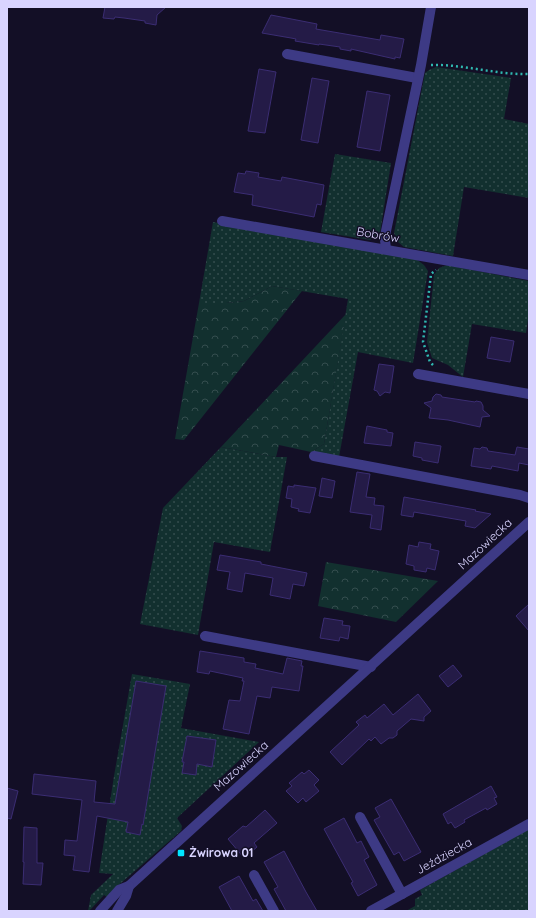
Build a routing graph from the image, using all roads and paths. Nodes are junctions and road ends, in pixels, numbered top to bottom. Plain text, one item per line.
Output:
1 (431, 7) edge
2 (287, 54) dead end
3 (421, 65) junction
4 (529, 74) edge
5 (417, 78) junction
6 (222, 221) dead end
7 (386, 249) junction
8 (449, 260) junction
9 (529, 275) edge
10 (435, 366) dead end
11 (418, 374) dead end
12 (529, 394) edge
13 (314, 456) dead end
14 (529, 498) edge
15 (529, 522) edge
16 (204, 636) dead end
17 (371, 667) junction
18 (360, 817) dead end
19 (529, 824) edge
20 (254, 875) dead end
21 (129, 886) junction
22 (402, 894) junction
23 (100, 911) edge
24 (117, 911) edge
25 (274, 911) edge
26 (371, 911) edge

1 - 3 street
2 - 5 street
3 - 4 path
3 - 5 street
5 - 7 street
6 - 7 street, Bobrów
7 - 8 street, Bobrów
8 - 9 street, Bobrów
8 - 10 path
11 - 12 street
13 - 14 street
15 - 17 street, Mazowiecka
16 - 17 street
17 - 21 street, Mazowiecka
18 - 22 street
19 - 22 street, Jeździecka
20 - 25 street
21 - 23 street, Mazowiecka
21 - 24 street, Mazowiecka
22 - 26 street, Jeździecka

